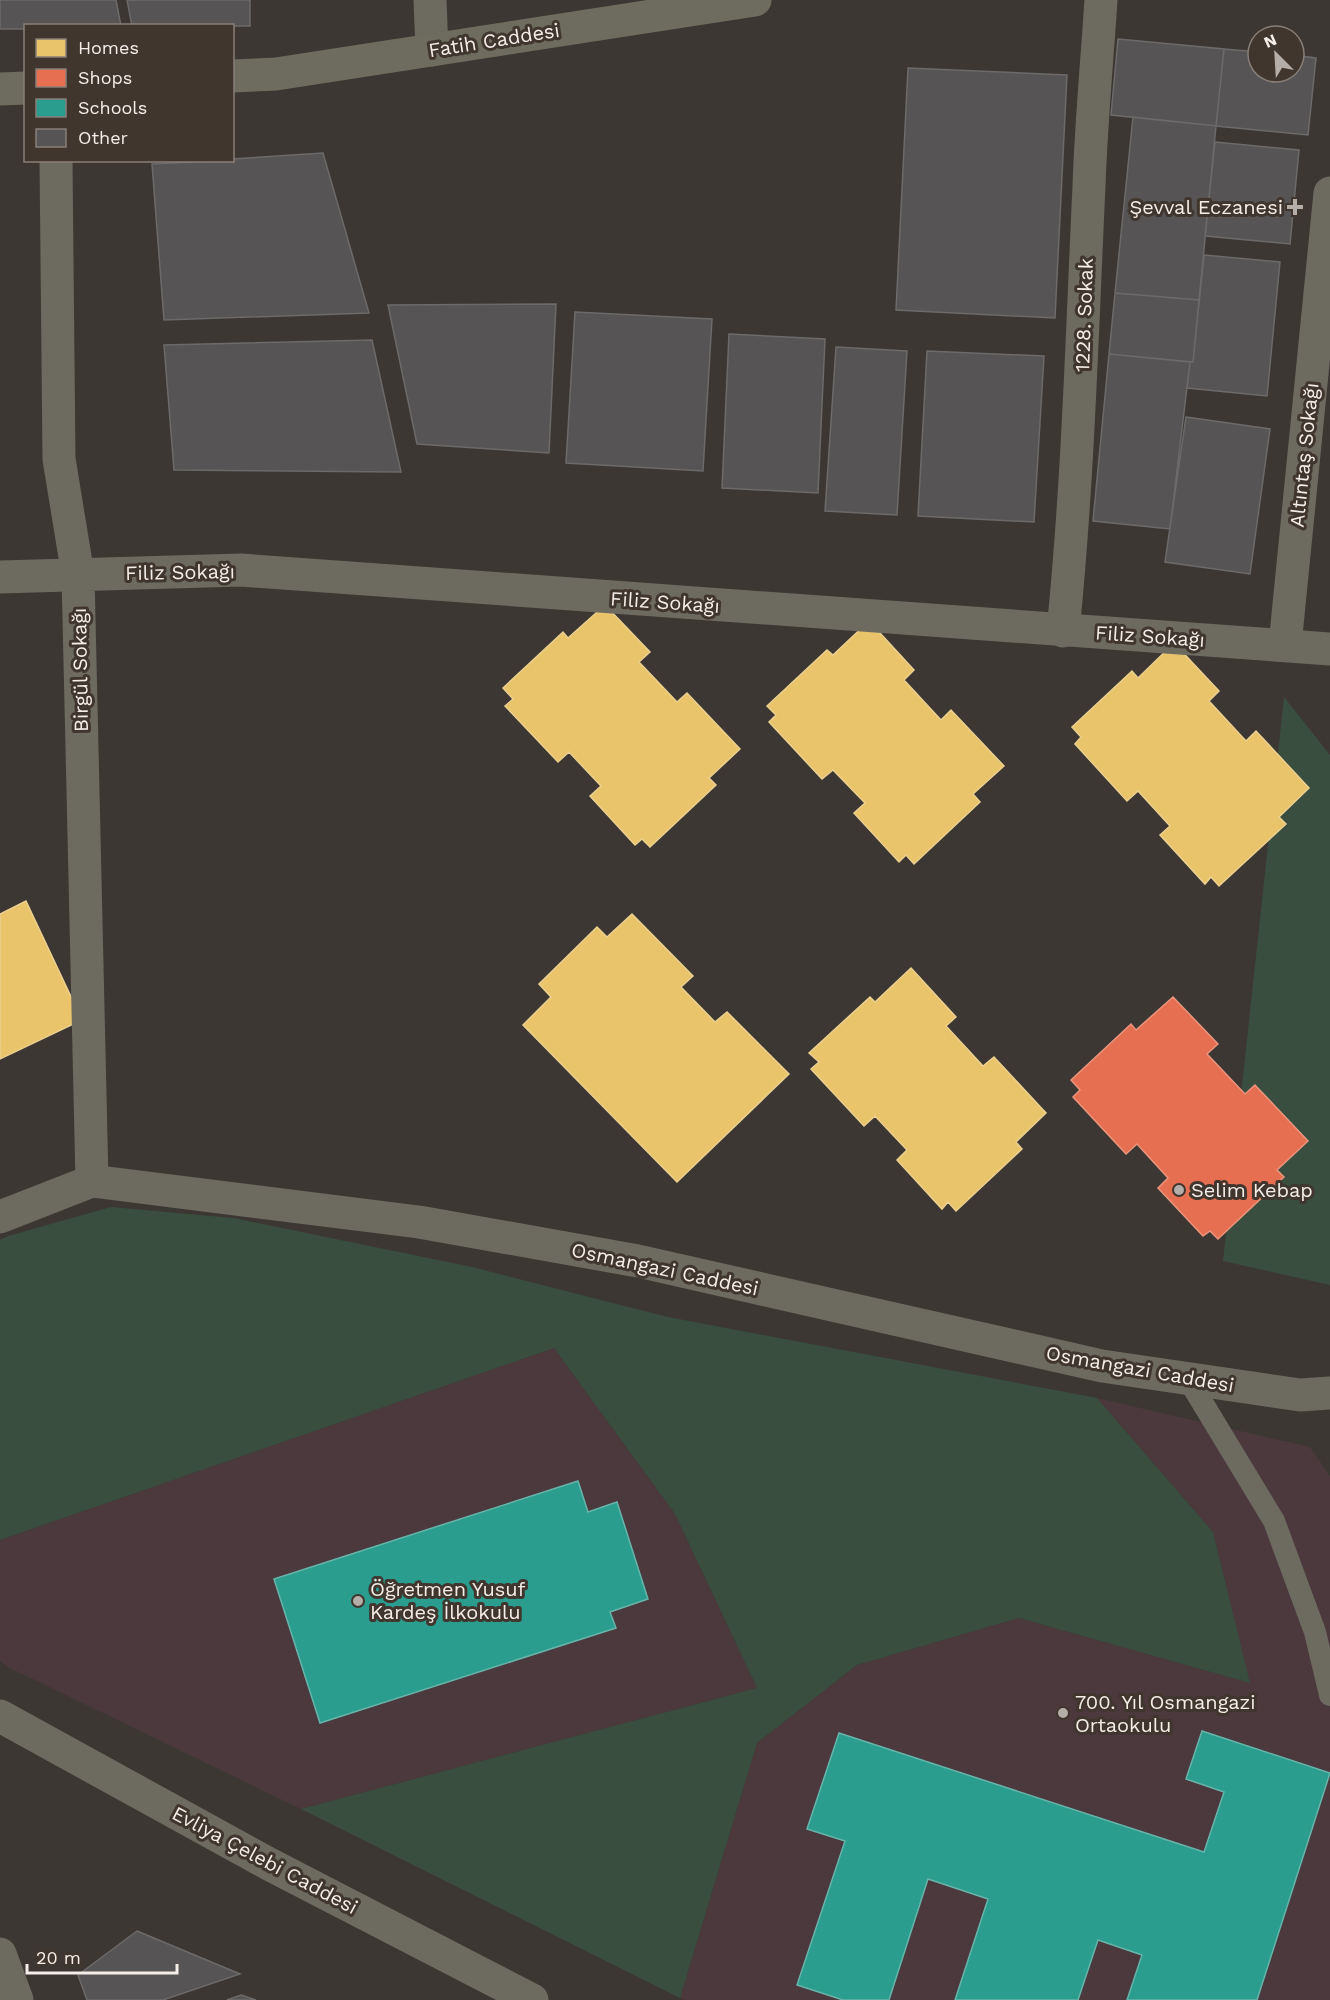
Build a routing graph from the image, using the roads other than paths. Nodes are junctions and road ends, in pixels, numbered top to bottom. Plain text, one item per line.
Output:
1 (430, 0) edge
2 (755, 0) edge
3 (1101, 0) edge
4 (432, 50) junction
5 (234, 76) edge
6 (24, 88) edge
7 (0, 89) edge
8 (56, 162) edge
9 (1330, 193) edge
10 (78, 575) junction
11 (0, 577) edge
12 (1063, 631) junction
13 (1285, 645) junction
14 (1330, 649) edge
15 (92, 1182) junction
16 (0, 1217) edge
17 (1188, 1379) junction
18 (1330, 1393) edge
19 (1330, 1695) edge
20 (0, 1716) edge
21 (0, 1954) edge
22 (16, 2000) edge
23 (532, 2000) edge

1 - 4 street
2 - 4 main road, Fatih Caddesi
3 - 12 street, 1228. Sokak
4 - 5 main road, Fatih Caddesi
6 - 7 main road
8 - 10 street, Birgül Sokağı
9 - 13 street, Altıntaş Sokağı
10 - 11 street, Filiz Sokağı
10 - 12 street, Filiz Sokağı
10 - 15 street, Birgül Sokağı
12 - 13 street, Filiz Sokağı
13 - 14 street, Filiz Sokağı
15 - 16 street, Osmangazi Caddesi
15 - 17 street, Osmangazi Caddesi
17 - 18 street, Osmangazi Caddesi
17 - 19 lane
20 - 23 street, Evliya Çelebi Caddesi
21 - 22 street

